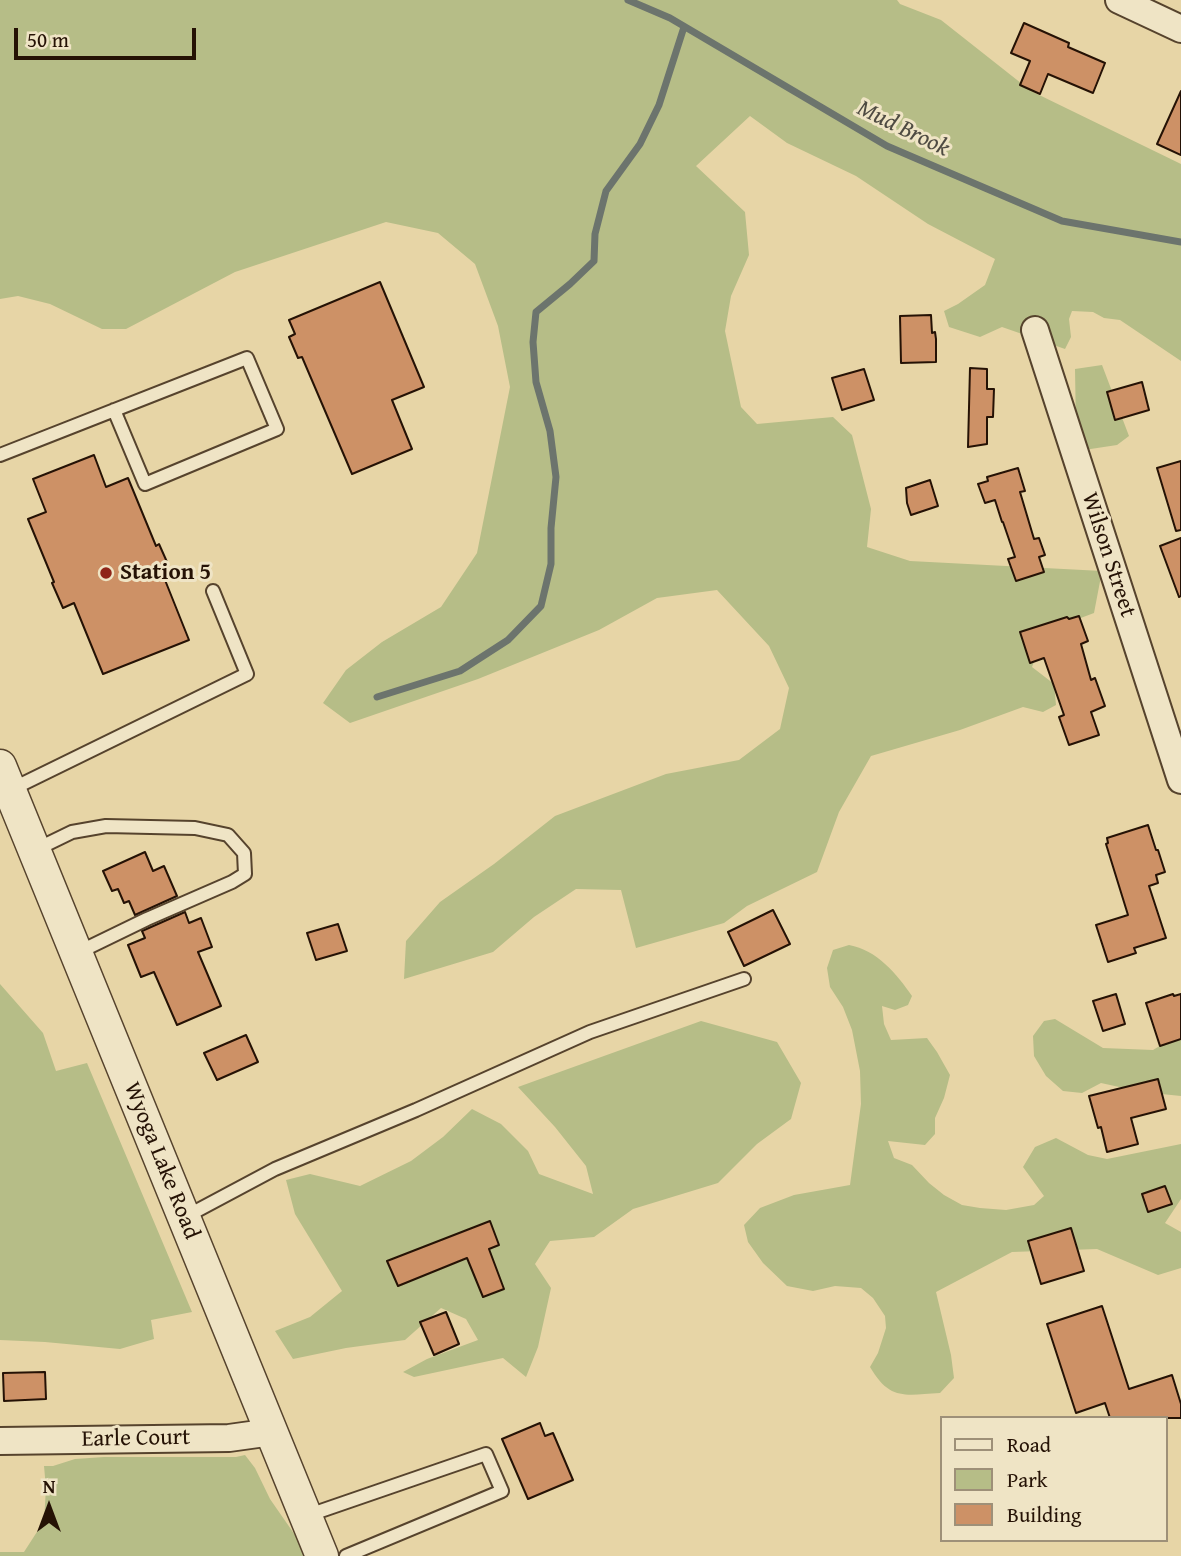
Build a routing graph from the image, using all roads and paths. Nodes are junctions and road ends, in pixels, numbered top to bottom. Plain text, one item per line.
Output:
1 (1119, 0) edge
2 (1181, 29) edge
3 (1035, 330) dead end
4 (114, 410) junction
5 (0, 455) edge
6 (213, 591) dead end
7 (5, 778) edge
8 (1181, 780) edge
9 (34, 850) junction
10 (76, 953) junction
11 (744, 979) dead end
12 (184, 1217) junction
13 (272, 1432) junction
14 (0, 1441) edge
15 (306, 1516) junction
16 (322, 1556) edge
17 (346, 1556) edge

1 - 2 street
3 - 8 street, Wilson Street
4 - 4 lane
4 - 5 lane
6 - 7 lane
7 - 9 street, Wyoga Lake Road
9 - 10 street, Wyoga Lake Road
9 - 10 lane
10 - 12 street, Wyoga Lake Road
11 - 12 lane
12 - 13 street, Wyoga Lake Road
13 - 14 street, Earle Court
13 - 15 street, Wyoga Lake Road
15 - 16 street, Wyoga Lake Road
15 - 17 lane

